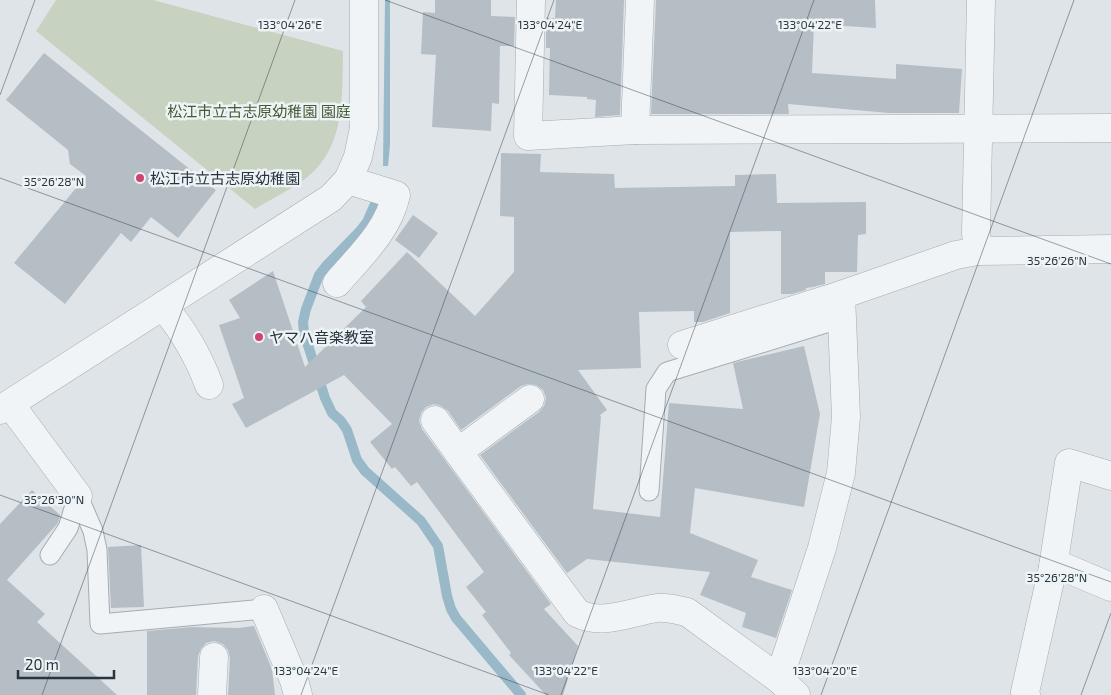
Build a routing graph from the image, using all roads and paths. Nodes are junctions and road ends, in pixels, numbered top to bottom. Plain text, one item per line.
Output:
1 (364, 0) edge
2 (531, 0) edge
3 (640, 0) edge
4 (981, 0) edge
5 (1111, 128) edge
6 (978, 129) junction
7 (635, 130) junction
8 (348, 180) junction
9 (1111, 249) edge
10 (978, 251) junction
11 (337, 283) dead end
12 (163, 306) junction
13 (841, 306) junction
14 (682, 345) dead end
15 (209, 385) dead end
16 (530, 399) dead end
17 (5, 407) edge
18 (435, 420) dead end
19 (458, 452) junction
20 (1111, 476) edge
21 (650, 491) dead end
22 (78, 496) junction
23 (50, 555) dead end
24 (1054, 567) junction
25 (1111, 587) edge
26 (264, 609) joint
27 (214, 657) dead end
28 (788, 687) edge
29 (212, 695) edge
30 (298, 695) edge
31 (1026, 695) edge

1 - 8 street
2 - 7 street
3 - 7 street
4 - 6 street
5 - 6 street
6 - 7 street
6 - 10 street
8 - 11 street
8 - 12 street
9 - 10 street
10 - 13 street
12 - 15 street
12 - 17 street
13 - 14 street
13 - 21 lane
13 - 28 street
16 - 19 street
17 - 22 street
18 - 19 street
19 - 28 street
20 - 24 street
22 - 23 lane
22 - 26 lane
24 - 25 street
24 - 31 street
26 - 30 street
27 - 29 street

